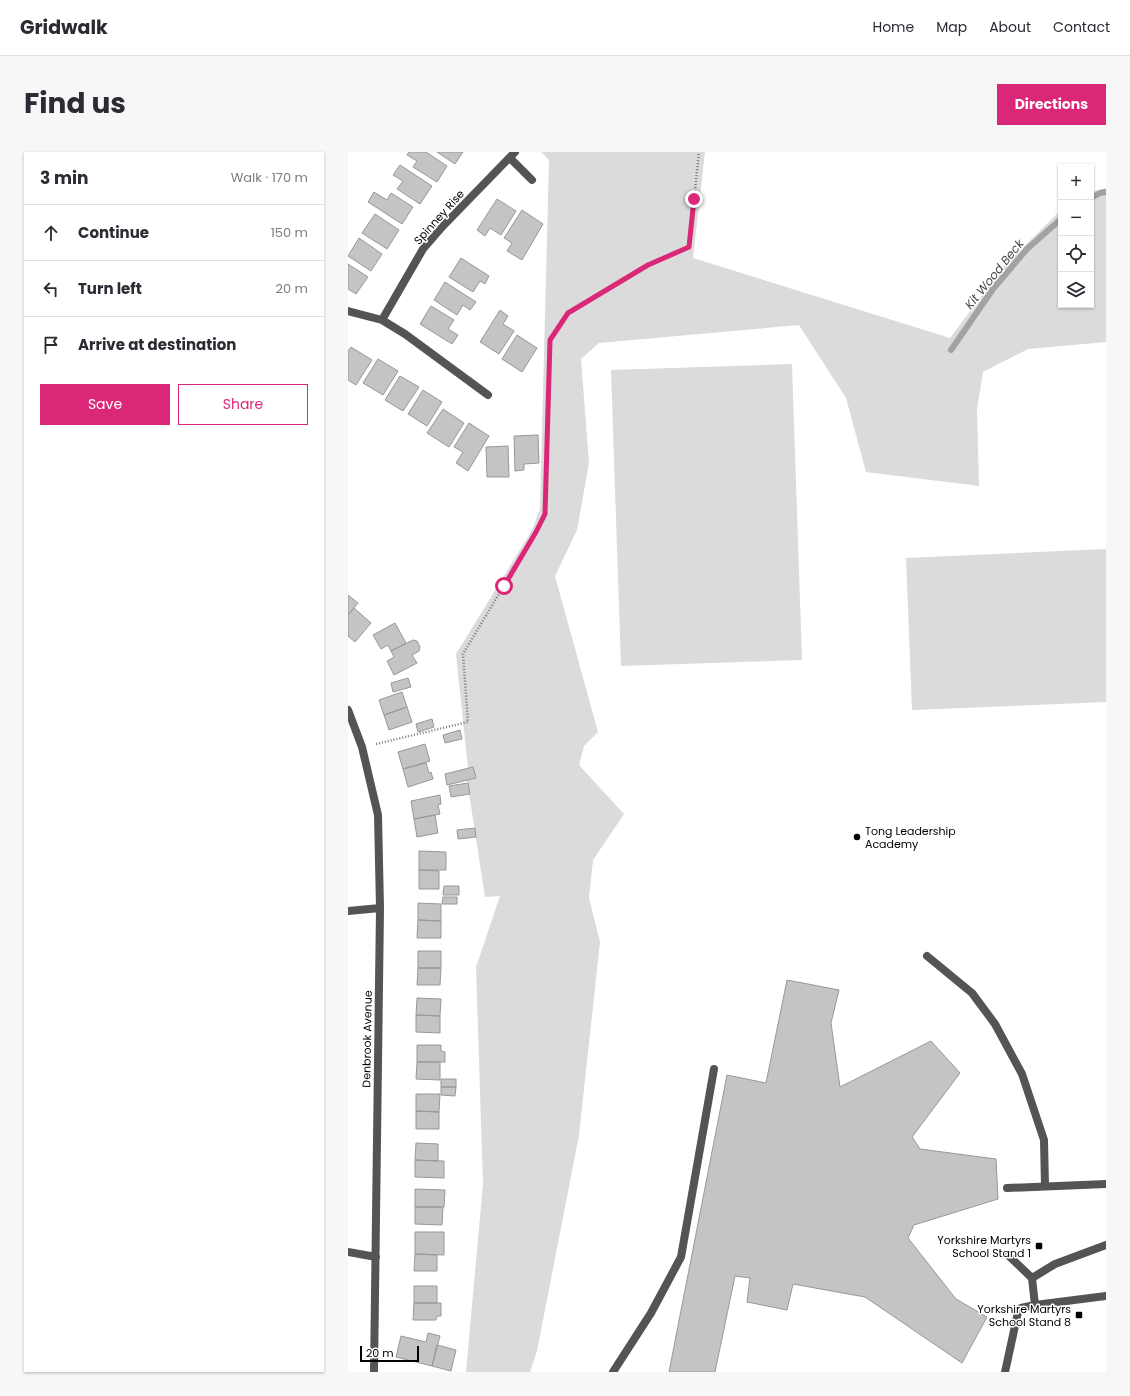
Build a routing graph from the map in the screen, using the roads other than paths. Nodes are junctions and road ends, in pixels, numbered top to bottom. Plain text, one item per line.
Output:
1 (512, 155) edge
2 (532, 180) dead end
3 (348, 311) edge
4 (382, 320) junction
5 (488, 395) dead end
6 (348, 710) edge
7 (380, 908) junction
8 (348, 911) edge
9 (927, 956) dead end
10 (714, 1069) dead end
11 (1106, 1184) edge
12 (1045, 1186) junction
13 (1007, 1188) dead end
14 (1106, 1245) edge
15 (348, 1252) edge
16 (1008, 1255) dead end
17 (376, 1257) junction
18 (1032, 1278) junction
19 (1104, 1297) edge
20 (1035, 1305) junction
21 (374, 1372) edge
22 (613, 1372) edge
23 (1005, 1372) edge

1 - 2 street, Spinney Rise
1 - 4 street, Spinney Rise
3 - 4 street
4 - 5 street
6 - 7 street, Denbrook Avenue
7 - 8 street
7 - 17 street, Denbrook Avenue
9 - 12 street
10 - 22 street
11 - 12 street
12 - 13 street
14 - 18 street
15 - 17 street
16 - 18 street
17 - 21 street, Denbrook Avenue
18 - 20 street
19 - 20 street
20 - 23 street

